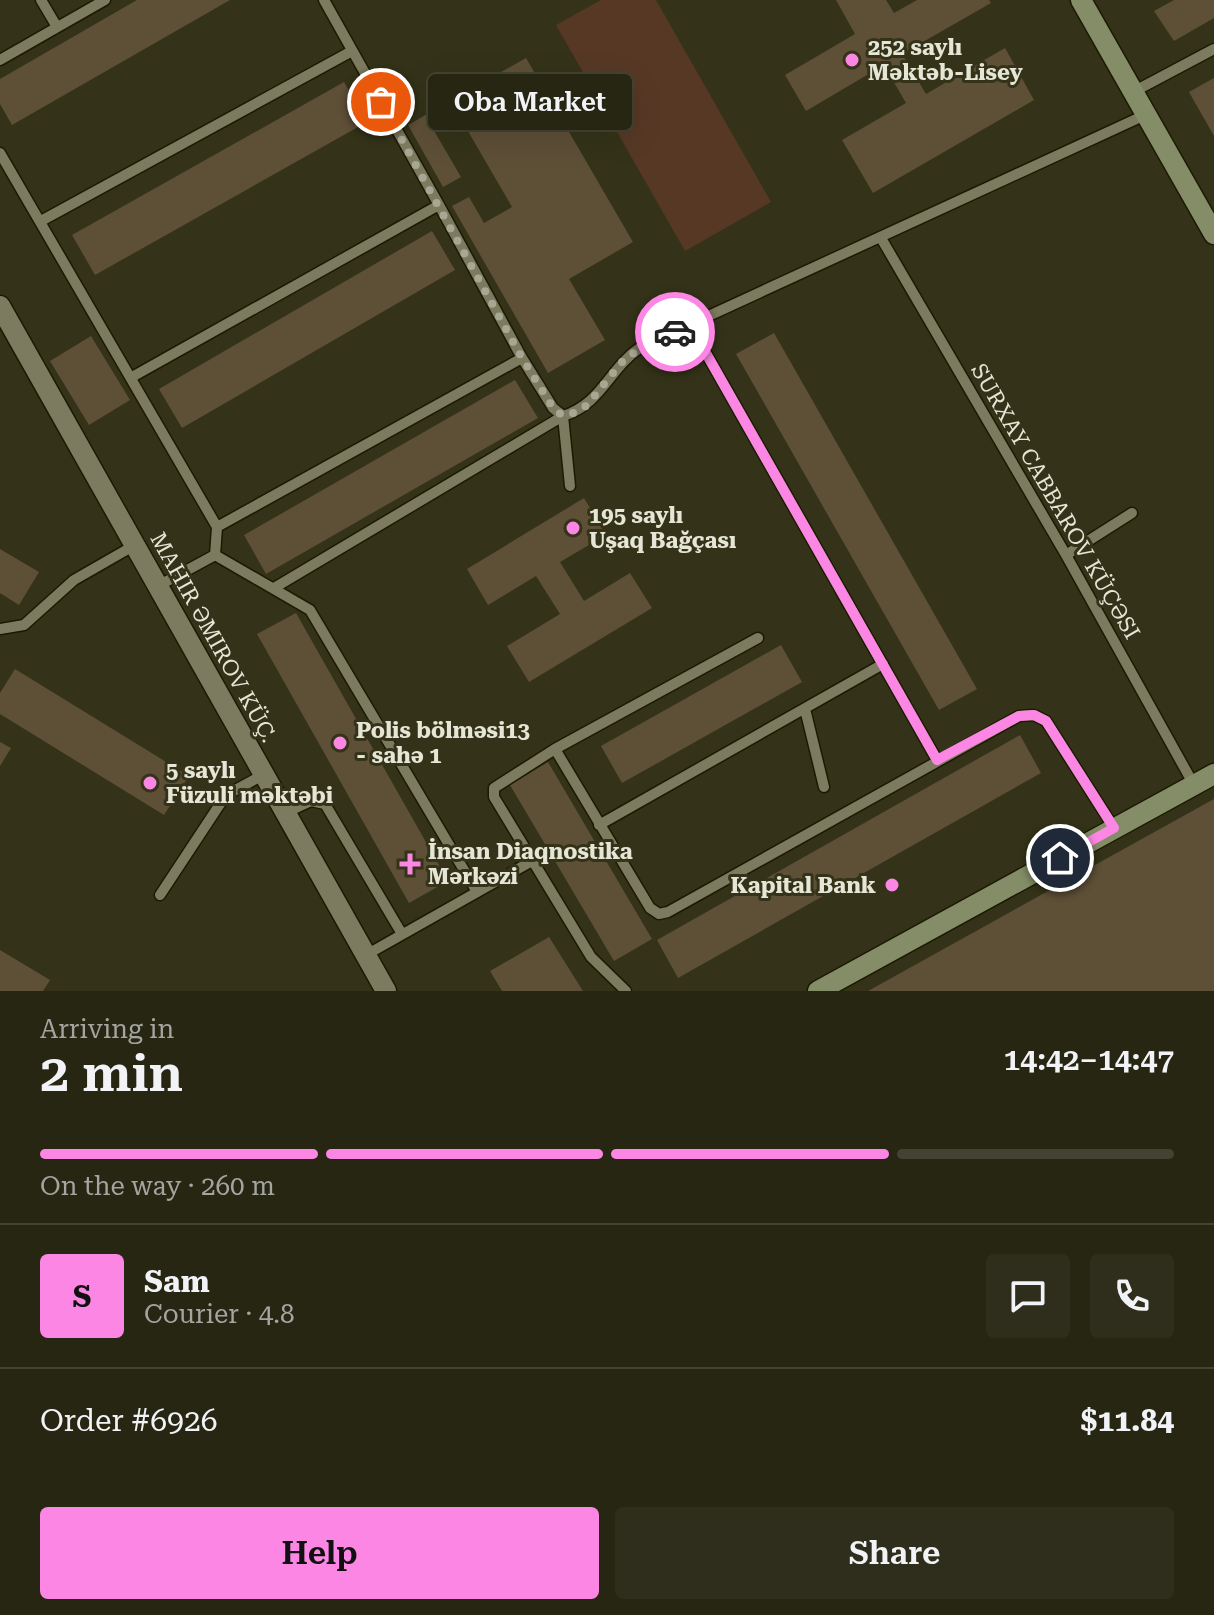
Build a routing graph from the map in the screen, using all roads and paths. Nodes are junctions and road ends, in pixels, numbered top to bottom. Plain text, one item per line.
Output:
1 (41, 0) edge
2 (105, 0) edge
3 (324, 0) edge
4 (1081, 0) edge
5 (57, 27) junction
6 (1214, 49) edge
7 (352, 51) junction
8 (0, 60) edge
9 (1133, 92) junction
10 (1145, 115) junction
11 (0, 153) edge
12 (439, 205) junction
13 (41, 221) junction
14 (1214, 234) edge
15 (881, 238) junction
16 (0, 306) edge
17 (690, 325) junction
18 (522, 358) junction
19 (132, 377) junction
20 (563, 416) junction
21 (570, 486) dead end
22 (1132, 513) dead end
23 (217, 527) junction
24 (135, 545) junction
25 (215, 555) junction
26 (1066, 555) junction
27 (158, 586) junction
28 (274, 588) junction
29 (0, 629) edge
30 (758, 638) dead end
31 (883, 664) junction
32 (805, 709) junction
33 (555, 749) junction
34 (937, 760) junction
35 (1214, 774) edge
36 (263, 775) junction
37 (1194, 785) junction
38 (824, 787) dead end
39 (285, 813) junction
40 (599, 825) junction
41 (1114, 828) junction
42 (532, 861) junction
43 (477, 892) junction
44 (160, 895) dead end
45 (402, 934) junction
46 (366, 955) junction
47 (386, 991) edge
48 (626, 991) edge
49 (818, 991) edge

1 - 5 lane
2 - 5 lane
3 - 7 lane
4 - 9 street
5 - 8 lane
6 - 9 lane
7 - 12 lane
7 - 13 lane
9 - 10 street
10 - 14 street
10 - 15 lane
11 - 13 lane
12 - 18 lane
12 - 19 lane
13 - 19 lane
15 - 17 lane
15 - 26 lane, SURXAY CABBAROV KÜÇƏSI
16 - 24 street, MAHIR ƏMIROV KÜÇ.
17 - 20 lane
17 - 31 lane
18 - 20 lane
18 - 23 lane
19 - 23 lane
20 - 21 lane
20 - 28 lane
22 - 26 lane
23 - 25 lane
24 - 27 street, MAHIR ƏMIROV KÜÇ.
24 - 29 lane
25 - 27 lane
25 - 28 lane
26 - 37 lane, SURXAY CABBAROV KÜÇƏSI
27 - 36 street, MAHIR ƏMIROV KÜÇ.
28 - 43 lane
30 - 33 lane
31 - 32 lane
31 - 34 lane
32 - 38 lane
32 - 40 lane
33 - 40 lane
33 - 42 lane
34 - 40 lane
34 - 41 lane
35 - 37 street
36 - 39 street, MAHIR ƏMIROV KÜÇ.
36 - 44 lane
37 - 41 street
39 - 45 lane
39 - 46 street, MAHIR ƏMIROV KÜÇ.
41 - 49 street
42 - 43 lane
42 - 48 lane
43 - 45 lane
45 - 46 lane
46 - 47 street, MAHIR ƏMIROV KÜÇ.

